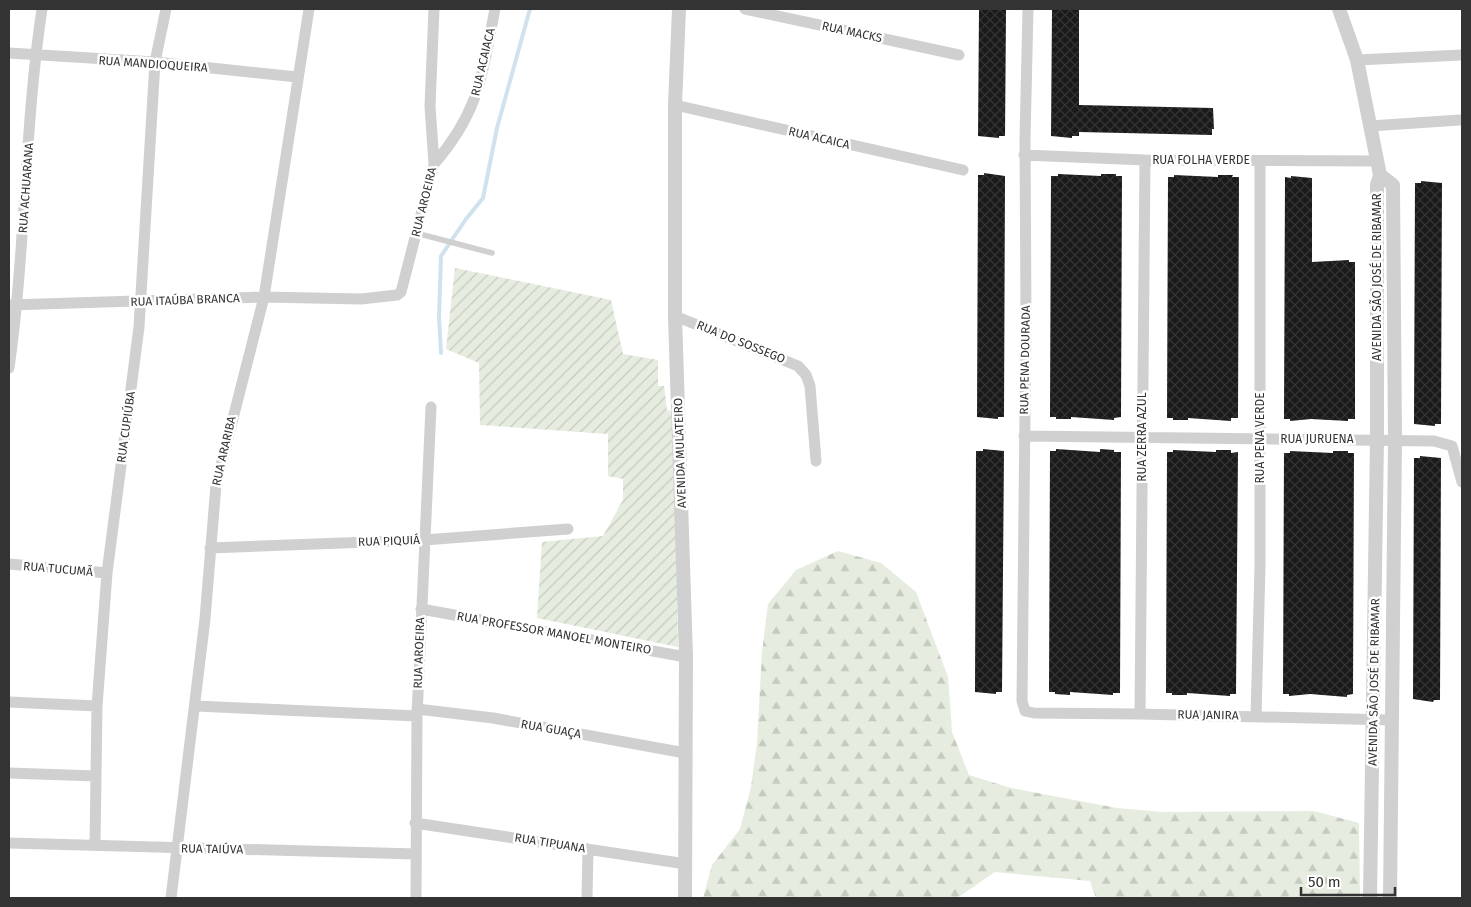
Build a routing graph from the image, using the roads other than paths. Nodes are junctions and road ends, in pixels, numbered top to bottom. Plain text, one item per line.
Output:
1 (42, 9) edge
2 (166, 9) edge
3 (309, 9) edge
4 (434, 9) edge
5 (495, 9) edge
6 (679, 9) edge
7 (745, 9) edge
8 (1028, 9) edge
9 (1340, 9) edge
10 (9, 53) edge
11 (959, 55) dead end
12 (1462, 55) edge
13 (35, 56) junction
14 (1357, 60) junction
15 (155, 62) junction
16 (297, 76) junction
17 (675, 105) junction
18 (1460, 120) dead end
19 (1370, 126) junction
20 (1024, 155) junction
21 (1145, 160) junction
22 (1260, 160) junction
23 (1377, 161) junction
24 (434, 164) junction
25 (963, 170) dead end
26 (1380, 175) junction
27 (416, 233) junction
28 (492, 253) dead end
29 (264, 297) junction
30 (361, 299) joint
31 (140, 301) junction
32 (13, 305) edge
33 (675, 316) junction
34 (9, 368) edge
35 (431, 407) dead end
36 (1024, 436) junction
37 (1142, 437) junction
38 (1260, 438) junction
39 (1377, 439) junction
40 (1395, 440) junction
41 (816, 460) dead end
42 (1462, 482) edge
43 (568, 529) dead end
44 (424, 540) junction
45 (210, 548) junction
46 (9, 564) edge
47 (107, 573) junction
48 (421, 609) junction
49 (686, 656) junction
50 (9, 702) edge
51 (97, 706) junction
52 (196, 706) junction
53 (1025, 711) joint
54 (417, 712) junction
55 (1140, 714) junction
56 (1256, 716) junction
57 (1373, 720) junction
58 (1391, 720) junction
59 (684, 754) junction
60 (9, 773) edge
61 (96, 776) junction
62 (415, 822) junction
63 (9, 843) edge
64 (95, 845) junction
65 (178, 848) junction
66 (588, 849) junction
67 (416, 854) junction
68 (686, 864) junction
69 (171, 898) edge
70 (416, 898) edge
71 (587, 898) edge
72 (685, 898) edge
73 (1370, 898) edge
74 (1390, 898) edge

1 - 13 street, RUA ACHUARANA
2 - 15 street, RUA CUPIÚBA
3 - 16 street, RUA ARARIBA
4 - 24 street, RUA AROEIRA
5 - 24 street, RUA ACAIACA
6 - 17 street, AVENIDA MULATEIRO
7 - 11 street, RUA MACKS
8 - 20 street, RUA PENA DOURADA
9 - 14 street
10 - 13 street, RUA MANDIOQUEIRA
12 - 14 street
13 - 15 street, RUA MANDIOQUEIRA
13 - 32 street, RUA ACHUARANA
14 - 19 street
15 - 16 street, RUA MANDIOQUEIRA
15 - 31 street, RUA CUPIÚBA
16 - 29 street, RUA ARARIBA
17 - 25 street, RUA ACAICA
17 - 33 street, AVENIDA MULATEIRO
18 - 19 street
19 - 23 street
20 - 21 street, RUA FOLHA VERDE
20 - 36 street, RUA PENA DOURADA
21 - 22 street, RUA FOLHA VERDE
21 - 37 street, RUA ZERRA AZUL
22 - 23 street, RUA FOLHA VERDE
22 - 38 street, RUA PENA VERDE
23 - 26 street
24 - 27 street, RUA AROEIRA
26 - 39 street, AVENIDA SÃO JOSÉ DE RIBAMAR
26 - 40 street, AVENIDA SÃO JOSÉ DE RIBAMAR
27 - 28 lane
27 - 30 street, RUA AROEIRA
29 - 30 street, RUA ITAÚBA BRANCA
29 - 31 street, RUA ITAÚBA BRANCA
29 - 45 street, RUA ARARIBA
31 - 32 street, RUA ITAÚBA BRANCA
31 - 47 street, RUA CUPIÚBA
32 - 34 street, RUA ACHUARANA
33 - 41 street, RUA DO SOSSEGO
33 - 49 street, AVENIDA MULATEIRO
35 - 44 street, RUA AROEIRA
36 - 37 street, RUA JURUENA
36 - 53 street, RUA PENA DOURADA
37 - 38 street, RUA JURUENA
37 - 55 street, RUA ZERRA AZUL
38 - 39 street, RUA JURUENA
38 - 56 street, RUA PENA VERDE
39 - 40 street, RUA JURUENA
39 - 57 street, AVENIDA SÃO JOSÉ DE RIBAMAR
40 - 42 street, RUA JURUENA
40 - 58 street, AVENIDA SÃO JOSÉ DE RIBAMAR
43 - 44 street, RUA PIQUIÁ
44 - 45 street, RUA PIQUIÁ
44 - 48 street, RUA AROEIRA
45 - 52 street, RUA ARARIBA
46 - 47 street, RUA TUCUMÃ
47 - 51 street, RUA CUPIÚBA
48 - 49 street, RUA PROFESSOR MANOEL MONTEIRO
48 - 54 street, RUA AROEIRA
49 - 59 street, AVENIDA MULATEIRO
50 - 51 street
51 - 61 street, RUA CUPIÚBA
52 - 54 street, RUA GUAÇA
52 - 65 street, RUA ARARIBA
53 - 55 street, RUA JANIRA
54 - 59 street, RUA GUAÇA
54 - 62 street, RUA AROEIRA
55 - 56 street, RUA JANIRA
56 - 57 street, RUA JANIRA
57 - 58 street, RUA JANIRA
57 - 73 street, AVENIDA SÃO JOSÉ DE RIBAMAR
58 - 74 street, AVENIDA SÃO JOSÉ DE RIBAMAR
59 - 68 street, AVENIDA MULATEIRO
60 - 61 street
61 - 64 street, RUA CUPIÚBA
62 - 66 street, RUA TIPUANA
62 - 67 street, RUA AROEIRA
63 - 64 street, RUA TAIÚVA
64 - 65 street, RUA TAIÚVA
65 - 67 street, RUA TAIÚVA
65 - 69 street, RUA ARARIBA
66 - 68 street, RUA TIPUANA
66 - 71 street
67 - 70 street, RUA AROEIRA
68 - 72 street, AVENIDA MULATEIRO

